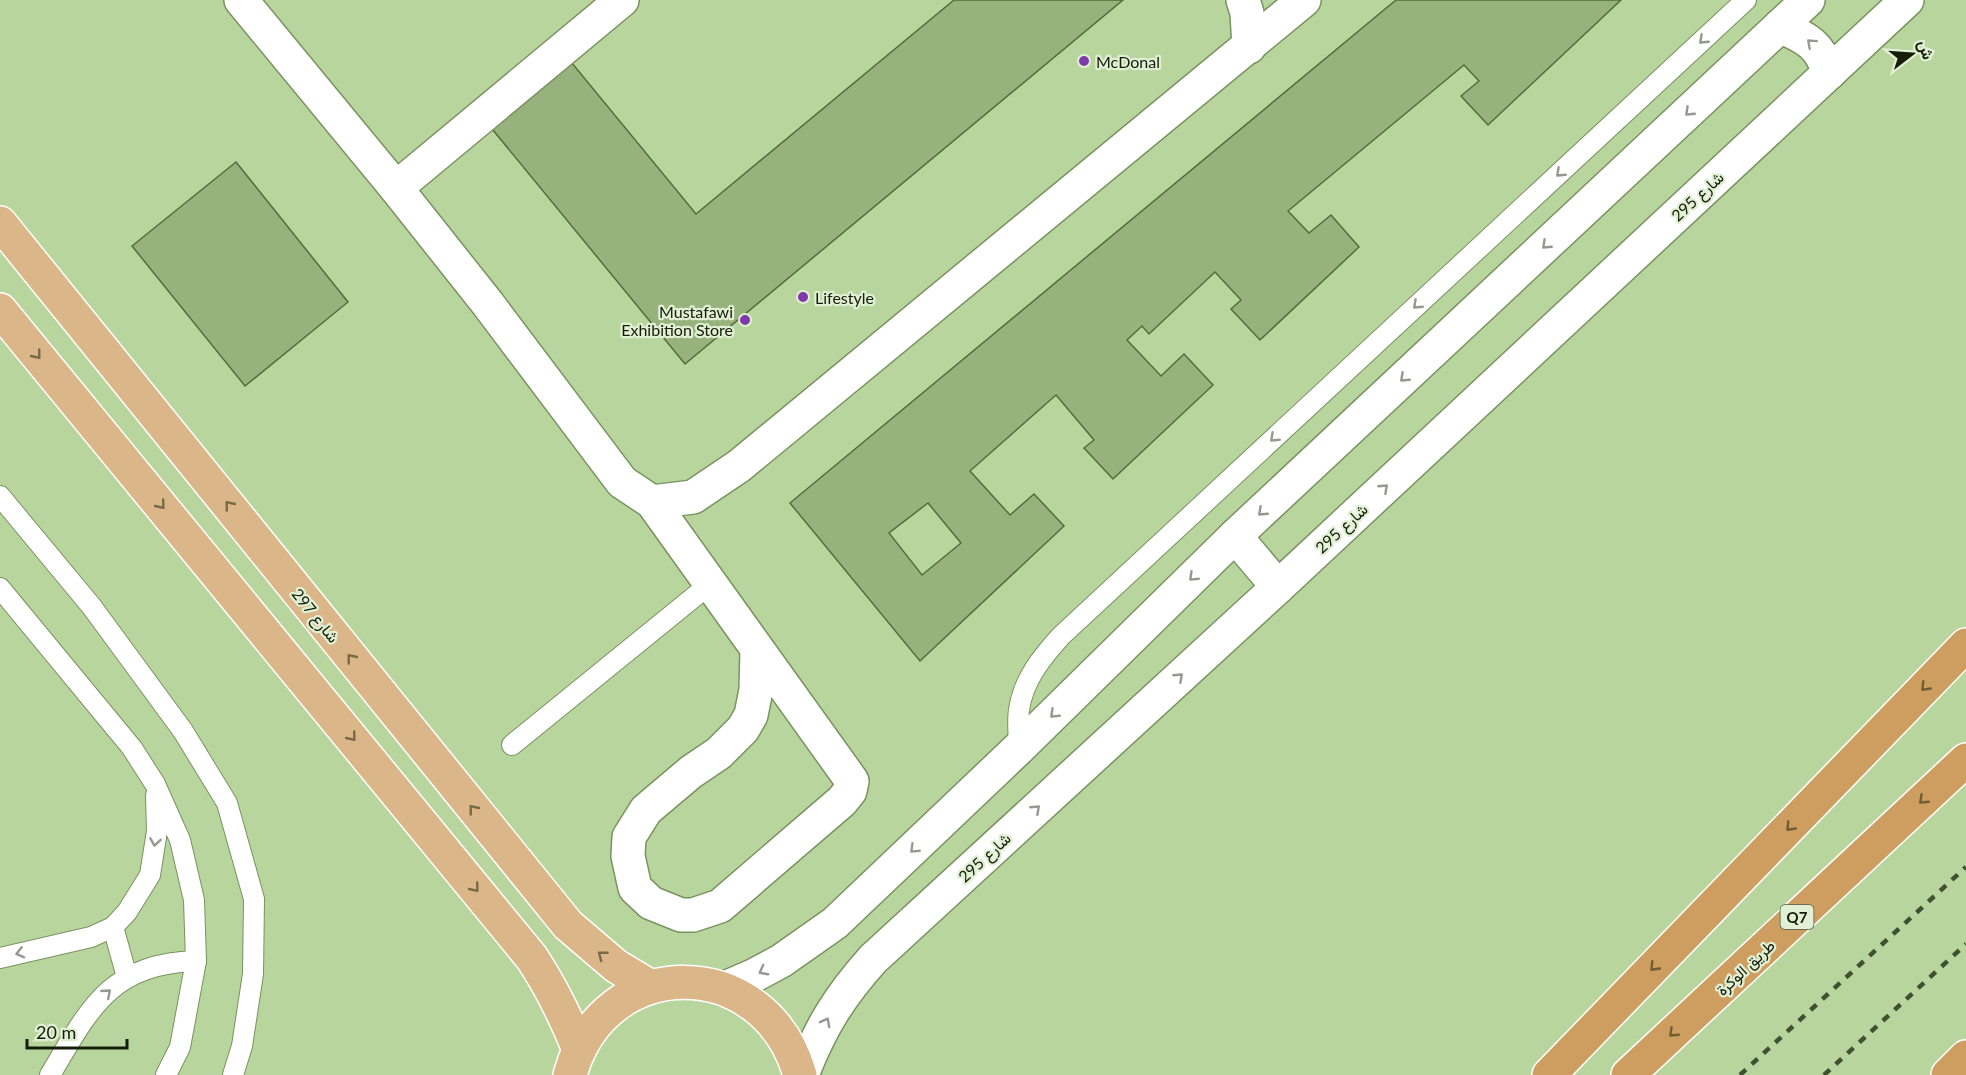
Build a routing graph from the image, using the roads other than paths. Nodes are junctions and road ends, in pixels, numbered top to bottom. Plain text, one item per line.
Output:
1 (241, 0) edge
2 (622, 0) edge
3 (1243, 0) edge
4 (1746, 0) edge
5 (1808, 0) edge
6 (1907, 0) edge
7 (1292, 2) edge
8 (1780, 26) junction
9 (1249, 47) junction
10 (1829, 73) junction
11 (396, 188) junction
12 (0, 223) edge
13 (0, 310) edge
14 (0, 496) edge
15 (652, 502) junction
16 (1235, 536) junction
17 (710, 584) junction
18 (1278, 587) junction
19 (0, 588) edge
20 (1966, 645) edge
21 (757, 650) junction
22 (512, 745) dead end
23 (1019, 748) junction
24 (1966, 760) edge
25 (155, 784) junction
26 (113, 927) junction
27 (0, 958) edge
28 (196, 961) junction
29 (127, 976) junction
30 (651, 987) junction
31 (723, 988) junction
32 (1966, 1057) edge
33 (574, 1062) edge
34 (50, 1075) edge
35 (166, 1075) edge
36 (233, 1075) edge
37 (801, 1075) edge
38 (1550, 1075) edge
39 (1628, 1075) edge
40 (1948, 1075) edge

1 - 11 street
2 - 11 street
3 - 9 street
4 -> 23 lane
5 - 8 street
6 - 10 street, شارع 295
7 - 9 street
10 -> 8 street
8 -> 16 street
9 - 15 street
18 -> 10 street, شارع 295
11 - 15 street
30 -> 12 main road, شارع 297
13 -> 33 main road
14 - 36 lane
15 - 17 street
16 - 18 street
16 -> 23 street
17 - 21 street
17 - 22 lane
37 -> 18 street, شارع 295
19 - 25 lane
20 -> 38 highway
21 - 21 street
23 -> 31 street
24 -> 39 highway, طريق الوكرة / Q7
25 -> 26 lane
25 - 28 lane
26 -> 27 lane
26 - 29 lane
28 - 29 lane
28 - 35 lane
34 -> 29 lane
30 - 31 main road
30 - 33 main road
31 - 37 main road
32 - 40 highway

